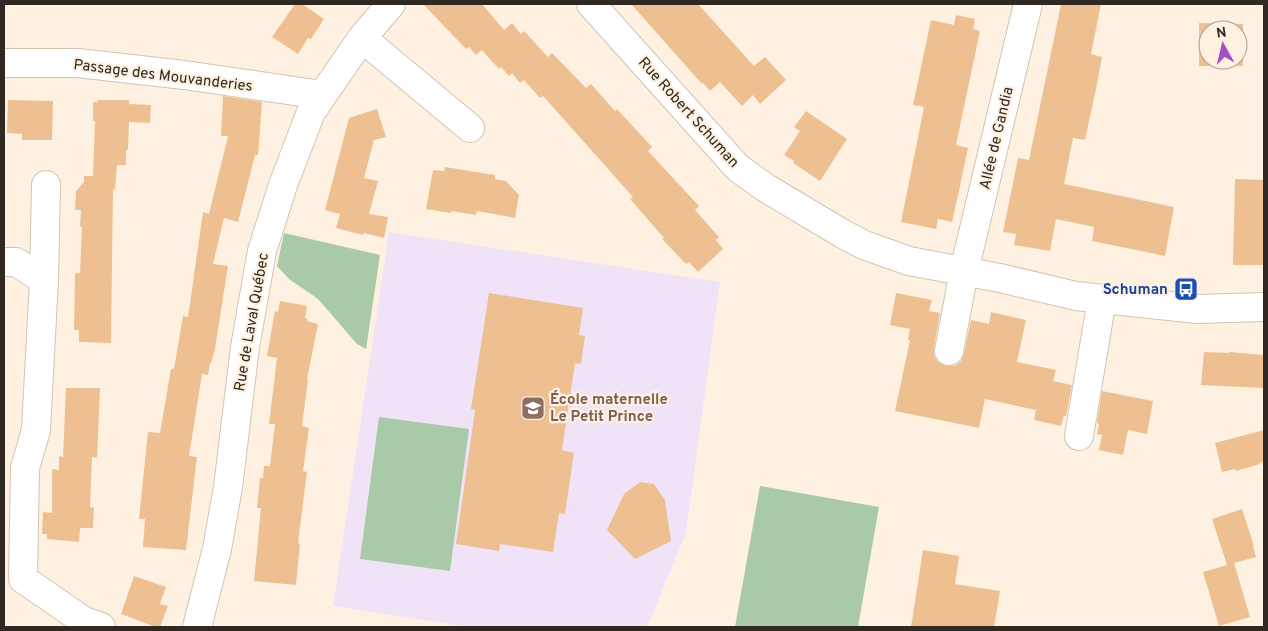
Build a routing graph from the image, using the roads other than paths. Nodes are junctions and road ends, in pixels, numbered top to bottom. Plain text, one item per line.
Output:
1 (391, 4) edge
2 (591, 4) edge
3 (1028, 4) edge
4 (362, 38) junction
5 (4, 63) edge
6 (322, 95) junction
7 (470, 128) dead end
8 (46, 185) dead end
9 (4, 262) edge
10 (964, 271) junction
11 (44, 280) junction
12 (1102, 299) junction
13 (1264, 307) edge
14 (949, 351) dead end
15 (1079, 436) dead end
16 (101, 627) edge
17 (197, 627) edge

1 - 4 street, Rue de Laval Québec
2 - 10 street, Rue Robert Schuman
3 - 10 street, Allée de Gandia
4 - 6 street, Rue de Laval Québec
4 - 7 street
5 - 6 street, Passage des Mouvanderies
6 - 17 street, Rue de Laval Québec
8 - 11 street
9 - 11 street
10 - 12 street, Rue Robert Schuman
10 - 14 street
11 - 16 street
12 - 13 street, Rue Robert Schuman
12 - 15 street

